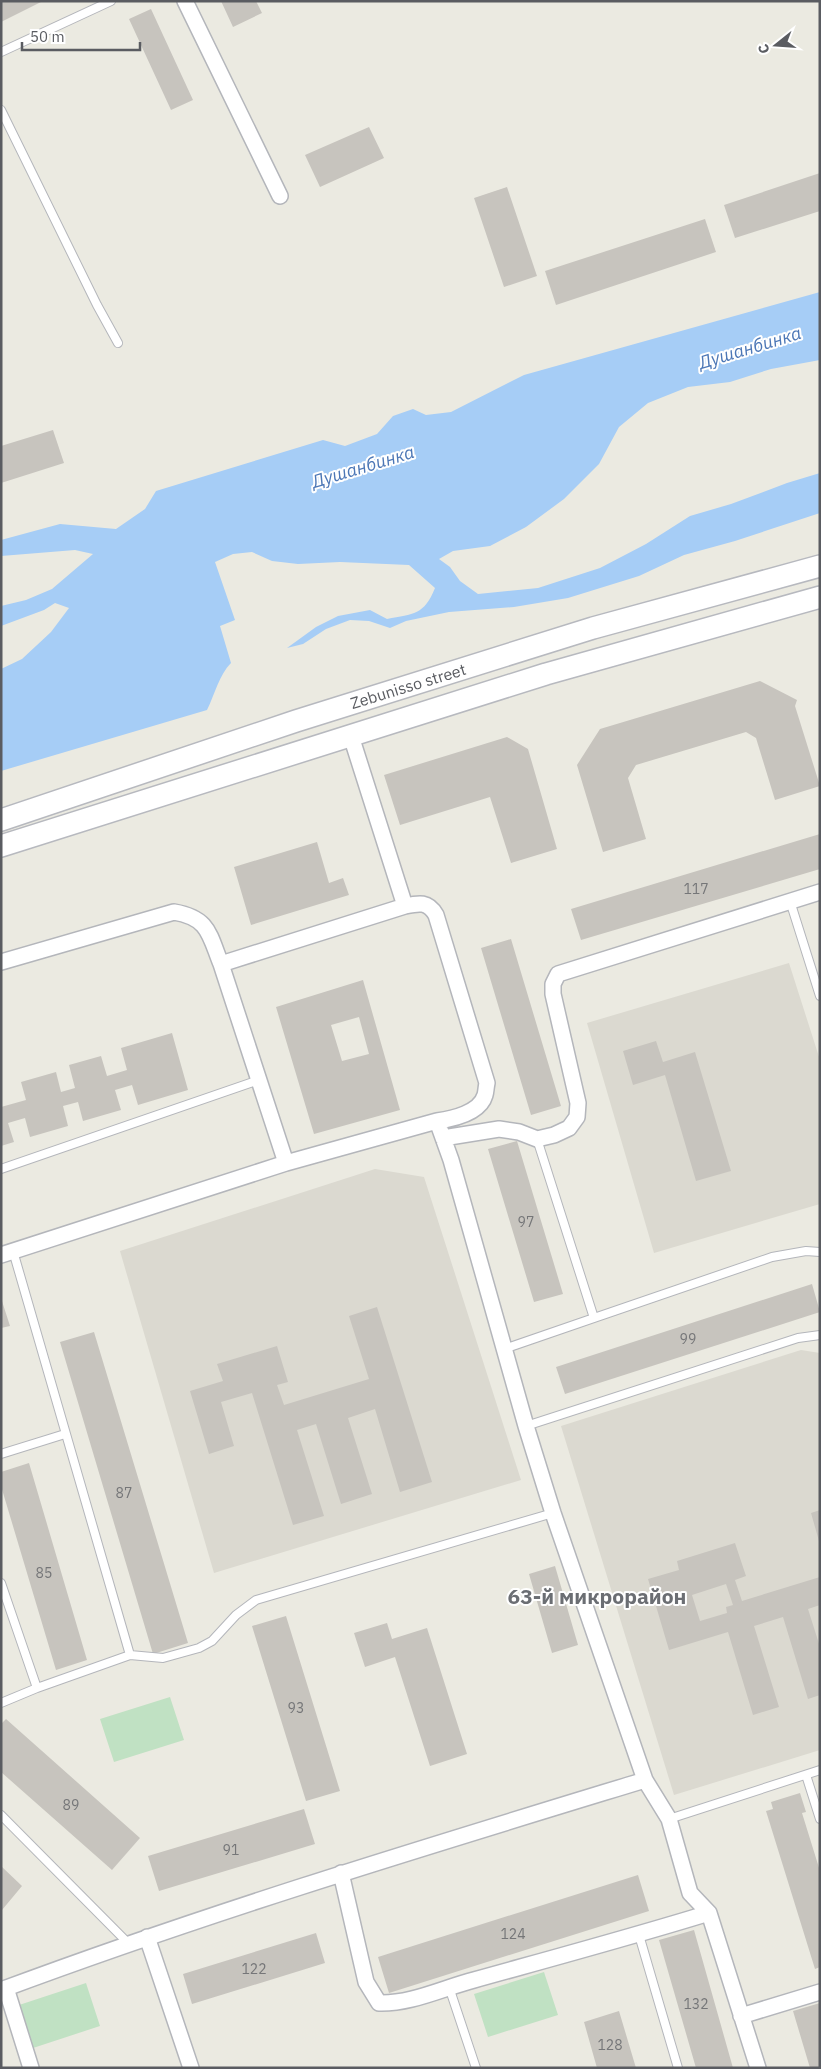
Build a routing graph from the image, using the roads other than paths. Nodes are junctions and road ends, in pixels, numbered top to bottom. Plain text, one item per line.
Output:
1 (111, 1) edge
2 (185, 1) edge
3 (1, 52) edge
4 (1, 110) edge
5 (280, 196) dead end
6 (118, 343) dead end
7 (820, 566) edge
8 (820, 597) edge
9 (351, 736) junction
10 (1, 820) edge
11 (1, 846) edge
12 (820, 892) edge
13 (790, 901) junction
14 (404, 906) junction
15 (1, 962) edge
16 (221, 964) junction
17 (820, 996) edge
18 (259, 1080) junction
19 (437, 1121) junction
20 (444, 1138) junction
21 (537, 1139) junction
22 (286, 1163) junction
23 (1, 1169) edge
24 (820, 1252) edge
25 (7, 1253) edge
26 (594, 1318) junction
27 (820, 1335) edge
28 (504, 1348) junction
29 (526, 1426) junction
30 (65, 1434) junction
31 (1, 1454) edge
32 (553, 1513) junction
33 (1, 1583) edge
34 (130, 1656) junction
35 (37, 1688) junction
36 (1, 1703) edge
37 (820, 1770) edge
38 (806, 1774) junction
39 (645, 1780) junction
40 (1, 1815) edge
41 (669, 1819) junction
42 (820, 1819) edge
43 (342, 1873) junction
44 (709, 1913) junction
45 (640, 1935) junction
46 (147, 1937) junction
47 (128, 1943) junction
48 (449, 1987) junction
49 (4, 1989) edge
50 (820, 1992) edge
51 (741, 2016) junction
52 (31, 2068) edge
53 (191, 2068) edge
54 (476, 2068) edge
55 (678, 2068) edge
56 (758, 2068) edge

1 - 3 lane
2 - 5 street
4 - 6 lane
7 - 10 main road, Zebunisso street
8 - 9 main road
9 - 11 main road
9 - 14 street
12 - 13 street
13 - 17 lane
13 - 21 street
14 - 16 street
14 - 19 street
15 - 16 street
16 - 18 street
18 - 22 street
18 - 23 lane
19 - 20 street
19 - 22 street
20 - 21 street
20 - 28 street
21 - 26 lane
22 - 25 street
24 - 26 lane
25 - 30 lane
26 - 28 lane
27 - 29 lane
28 - 29 street
29 - 32 street
30 - 31 lane
30 - 34 lane
32 - 34 lane
32 - 39 street
33 - 35 lane
34 - 35 lane
35 - 36 lane
37 - 38 lane
38 - 41 lane
38 - 42 lane
39 - 41 street
39 - 43 street
40 - 47 lane
41 - 44 street
43 - 46 street
43 - 48 street
44 - 45 street
44 - 51 street
45 - 48 street
45 - 55 lane
46 - 47 street
46 - 53 street
47 - 49 street
48 - 54 lane
49 - 52 street
50 - 51 street
51 - 56 street

